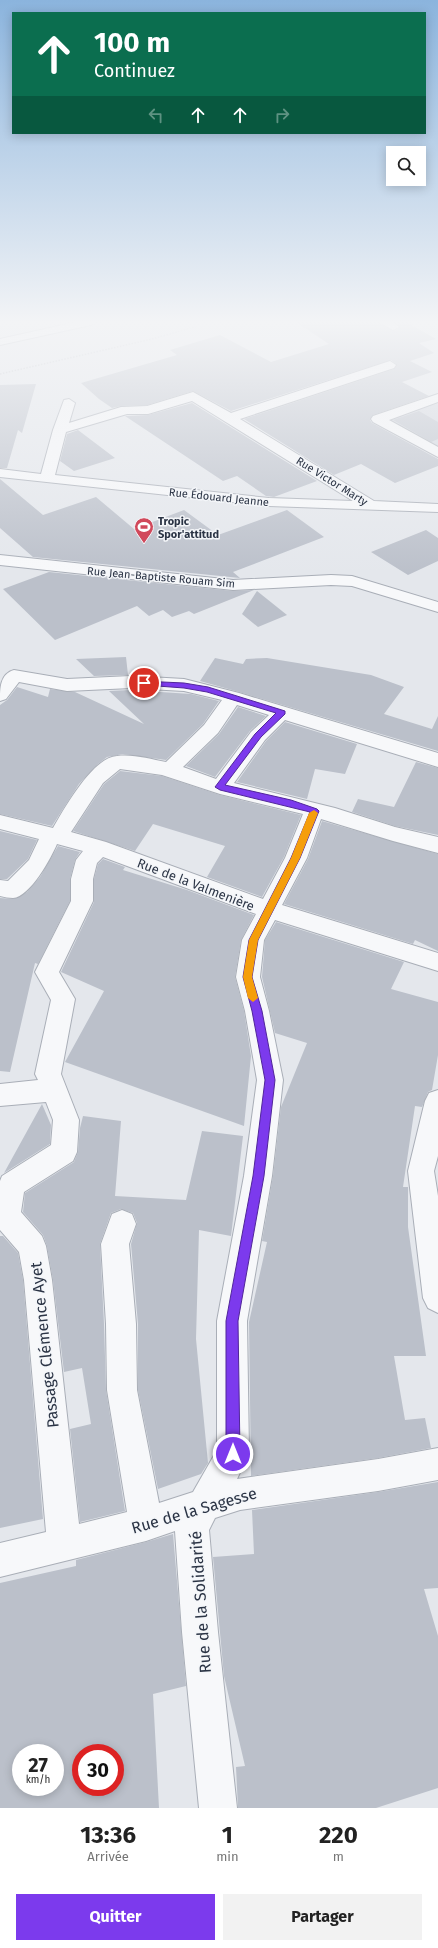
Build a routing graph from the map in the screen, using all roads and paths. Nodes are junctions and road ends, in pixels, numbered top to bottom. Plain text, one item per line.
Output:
1 (68, 406) edge
2 (160, 406) edge
3 (210, 406) edge
4 (265, 406) edge
5 (414, 406) edge
6 (230, 418) junction
7 (60, 430) junction
8 (438, 453) edge
9 (0, 473) edge
10 (47, 478) junction
11 (372, 506) junction
12 (438, 508) edge
13 (0, 560) edge
14 (438, 607) edge
15 (6, 677) edge
16 (0, 695) edge
17 (233, 697) junction
18 (282, 712) junction
19 (438, 760) edge
20 (169, 770) junction
21 (220, 787) junction
22 (314, 811) junction
23 (0, 822) edge
24 (54, 835) junction
25 (438, 845) edge
26 (99, 847) junction
27 (0, 888) edge
28 (269, 910) junction
29 (438, 962) edge
30 (54, 1090) junction
31 (0, 1095) edge
32 (438, 1101) edge
33 (122, 1224) dead end
34 (438, 1298) edge
35 (438, 1464) edge
36 (205, 1505) junction
37 (146, 1524) junction
38 (64, 1544) junction
39 (0, 1560) edge
40 (218, 1808) edge

1 - 7 street
2 - 7 street, Rue Victor Marty
3 - 6 street, Rue Victor Marty
4 - 6 street
5 - 8 street
6 - 11 street, Rue Victor Marty
7 - 10 street
9 - 10 street, Rue Édouard Jeanne
10 - 11 street, Rue Édouard Jeanne
11 - 12 street, Rue Édouard Jeanne
13 - 14 street, Rue Jean-Baptiste Rouam Sim
15 - 16 street
15 - 17 street
17 - 18 street
17 - 20 street
18 - 19 street
18 - 21 street
20 - 21 street
20 - 24 street
21 - 22 street
22 - 25 street
22 - 28 street, Rue de la Solidarité
23 - 24 street, Rue de la Valmenière
24 - 26 street, Rue de la Valmenière
24 - 27 street
26 - 28 street, Rue de la Valmenière
26 - 30 street, Passage Clémence Ayet
28 - 29 street, Rue de la Valmenière
28 - 36 street, Rue de la Solidarité
30 - 31 street
30 - 38 street, Passage Clémence Ayet
32 - 34 street
33 - 37 street
35 - 36 street, Rue de la Sagesse
36 - 37 street, Rue de la Sagesse
36 - 40 street, Rue de la Solidarité
37 - 38 street, Rue de la Sagesse
38 - 39 street, Rue de la Sagesse

